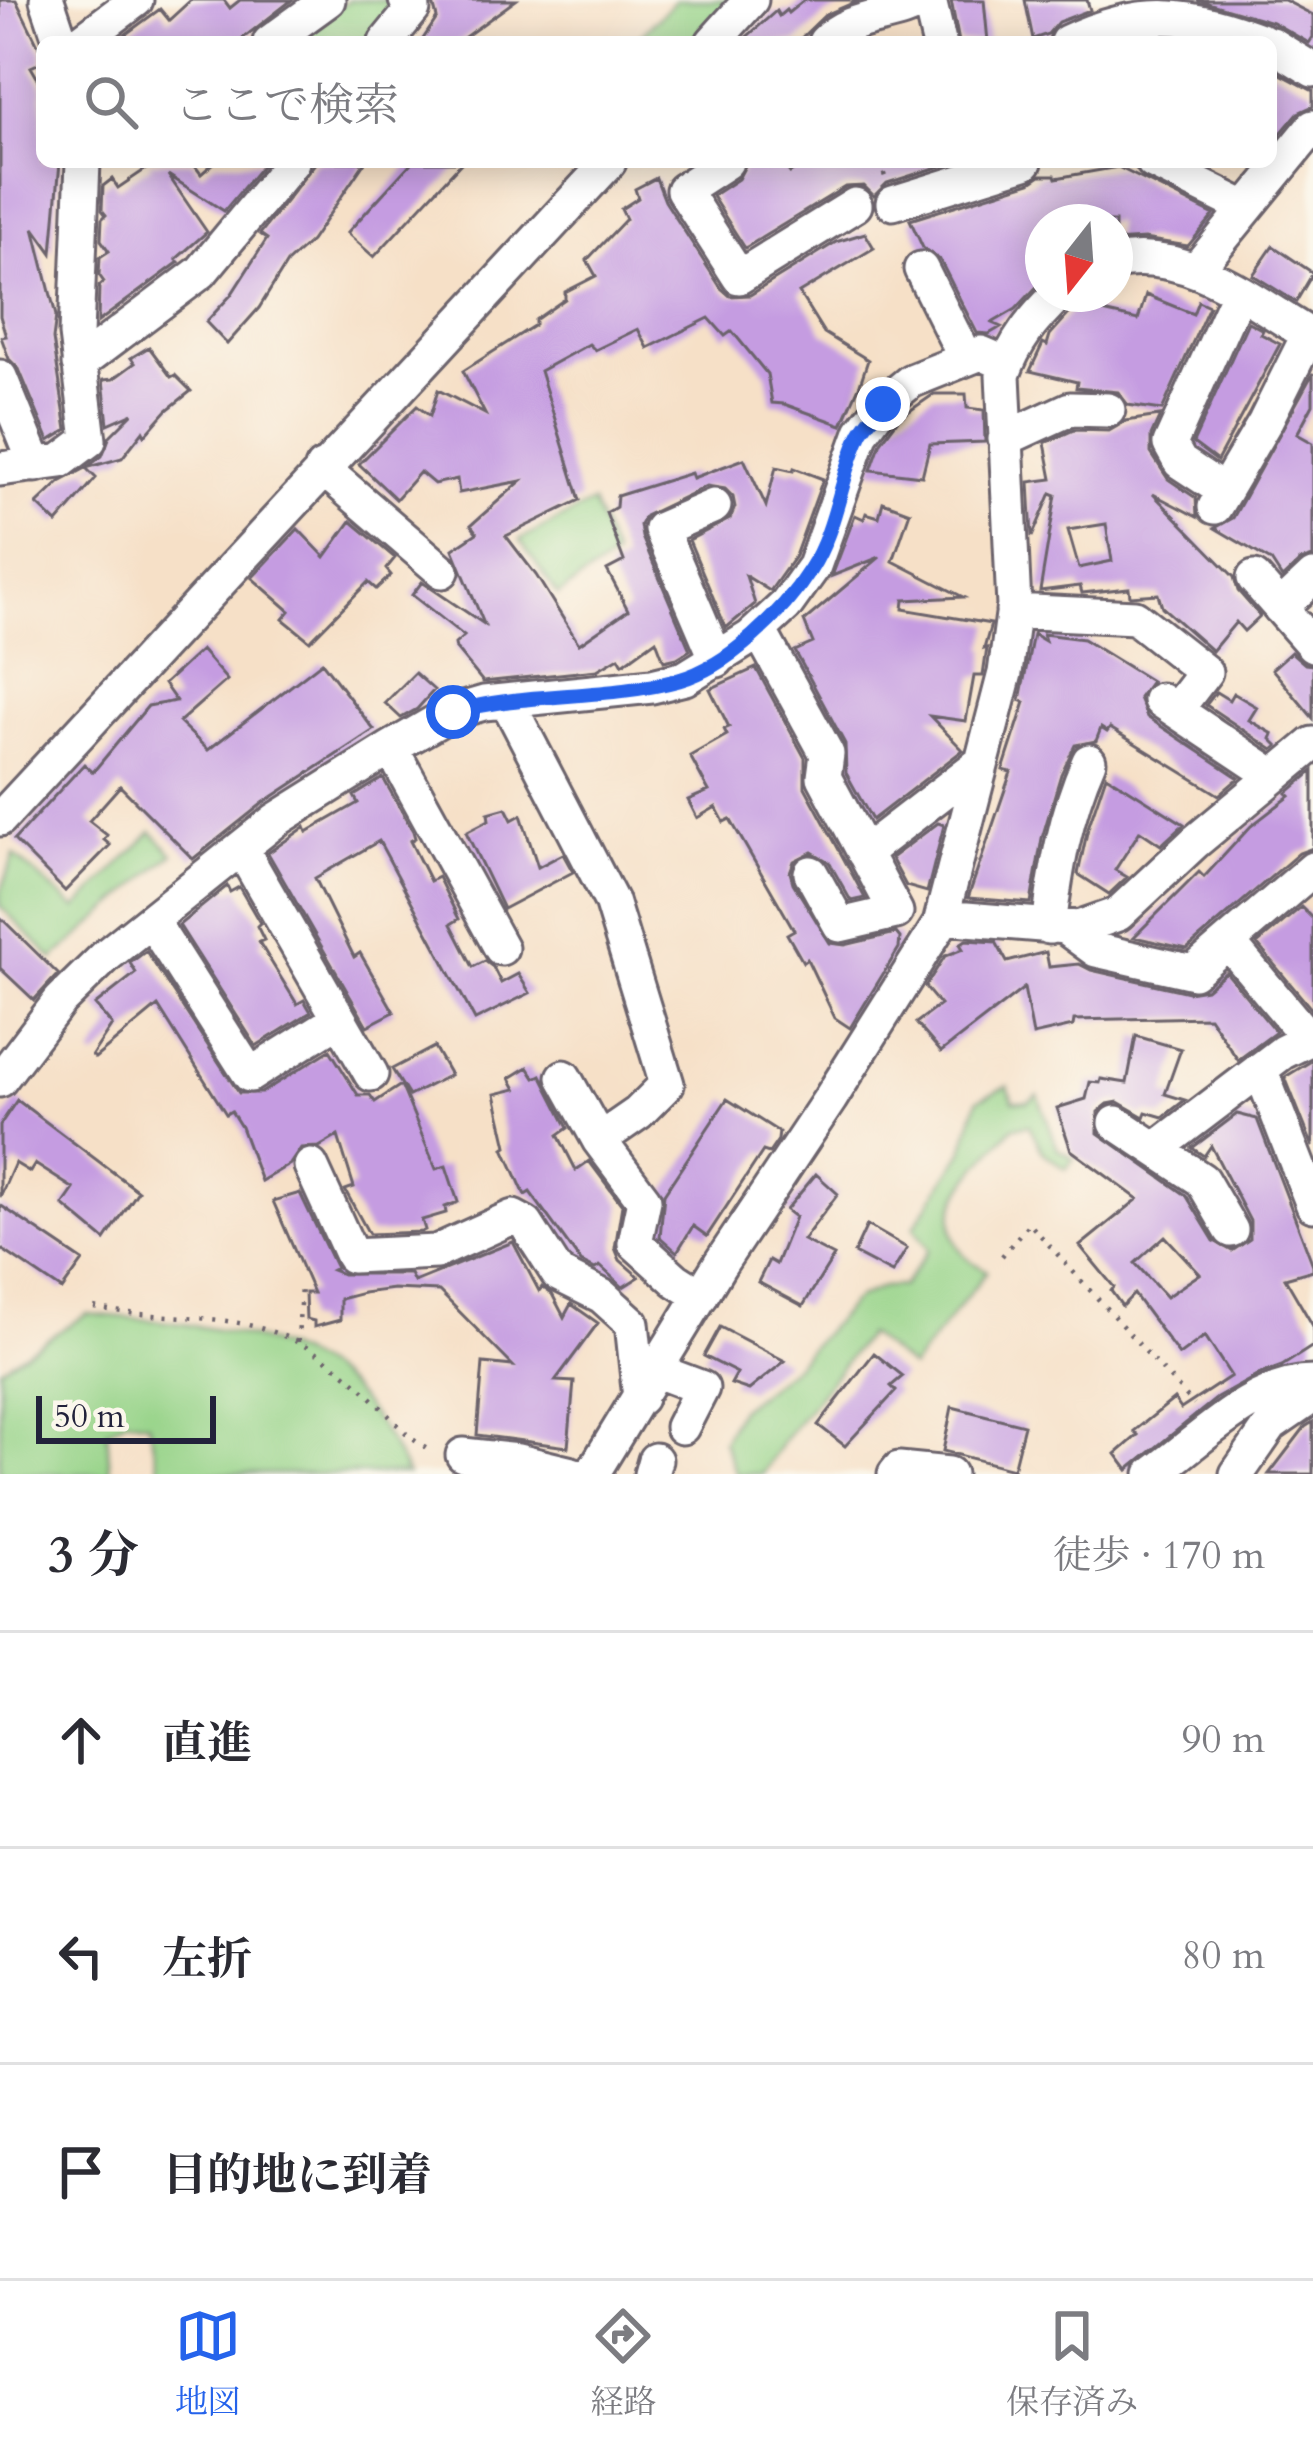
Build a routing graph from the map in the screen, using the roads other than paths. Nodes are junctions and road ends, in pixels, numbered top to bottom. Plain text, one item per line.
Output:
1 (46, 0) edge
2 (136, 0) edge
3 (328, 0) edge
4 (406, 0) edge
5 (751, 0) edge
6 (927, 0) edge
7 (1213, 34) edge
8 (59, 36) edge
9 (88, 36) edge
10 (278, 36) edge
11 (391, 36) edge
12 (718, 36) edge
13 (830, 36) edge
14 (937, 36) edge
15 (1080, 36) edge
16 (1277, 48) edge
17 (1313, 70) edge
18 (1313, 127) edge
19 (91, 168) edge
20 (287, 168) edge
21 (603, 168) edge
22 (717, 168) edge
23 (1006, 168) edge
24 (1165, 168) edge
25 (892, 203) dead end
26 (855, 205) dead end
27 (1244, 208) junction
28 (1133, 260) edge
29 (921, 269) dead end
30 (1196, 270) junction
31 (1238, 293) junction
32 (1040, 312) edge
33 (1311, 335) edge
34 (966, 359) junction
35 (79, 364) junction
36 (1007, 364) junction
37 (0, 376) edge
38 (1108, 410) dead end
39 (1005, 439) junction
40 (36, 465) junction
41 (322, 468) junction
42 (0, 469) edge
43 (714, 506) dead end
44 (442, 572) dead end
45 (1313, 577) edge
46 (1254, 578) dead end
47 (1280, 608) junction
48 (1013, 611) junction
49 (759, 630) junction
50 (1313, 645) edge
51 (717, 660) junction
52 (507, 701) junction
53 (1313, 744) edge
54 (392, 748) junction
55 (1089, 761) dead end
56 (982, 762) junction
57 (1274, 776) junction
58 (0, 819) edge
59 (241, 848) junction
60 (864, 854) junction
61 (1313, 868) edge
62 (811, 874) dead end
63 (942, 917) junction
64 (151, 920) junction
65 (1057, 928) junction
66 (1228, 942) junction
67 (501, 948) dead end
68 (339, 1019) junction
69 (1311, 1038) edge
70 (1260, 1069) junction
71 (371, 1075) dead end
72 (563, 1077) dead end
73 (0, 1080) edge
74 (1116, 1123) dead end
75 (599, 1140) junction
76 (1156, 1148) junction
77 (311, 1166) dead end
78 (1308, 1219) edge
79 (1231, 1230) dead end
80 (701, 1296) junction
81 (1313, 1383) edge
82 (648, 1384) junction
83 (1313, 1396) edge
84 (682, 1426) dead end
85 (463, 1455) road end
86 (572, 1474) edge
87 (592, 1474) edge
88 (895, 1474) edge
89 (949, 1474) edge
90 (1154, 1474) edge
91 (1237, 1474) edge

1 - 8 street
2 - 9 street
3 - 10 street
4 - 11 street
5 - 12 street
6 - 13 street
6 - 14 street
7 - 15 street
16 - 17 street
18 - 27 street
19 - 35 street
20 - 35 street
21 - 41 street
22 - 26 street
23 - 25 street
24 - 27 street
27 - 30 street
28 - 30 street
29 - 34 street
30 - 31 street
31 - 33 street
31 - 33 street
32 - 36 street
34 - 36 street
34 - 49 street
35 - 40 street
36 - 39 street
37 - 40 street
38 - 39 street
39 - 48 street
40 - 42 street
41 - 44 street
41 - 58 street
43 - 51 street
45 - 47 street
46 - 47 street
47 - 50 street
48 - 56 street
48 - 57 street
49 - 51 street
49 - 60 street
51 - 52 street
52 - 54 street
52 - 75 street
53 - 57 street
54 - 59 street
54 - 67 street
55 - 65 street
56 - 60 street
56 - 63 street
57 - 65 street
59 - 64 street
59 - 68 street
60 - 62 street
61 - 66 street
63 - 65 street
63 - 80 street
64 - 68 street
64 - 73 street
65 - 66 street
66 - 69 street
68 - 71 street
69 - 70 street
70 - 76 street
70 - 78 street
72 - 75 street
74 - 76 street
75 - 80 street
76 - 79 street
77 - 82 street
80 - 82 street
81 - 90 street
82 - 84 street
82 - 87 street
83 - 91 street
85 - 86 street
88 - 89 street

